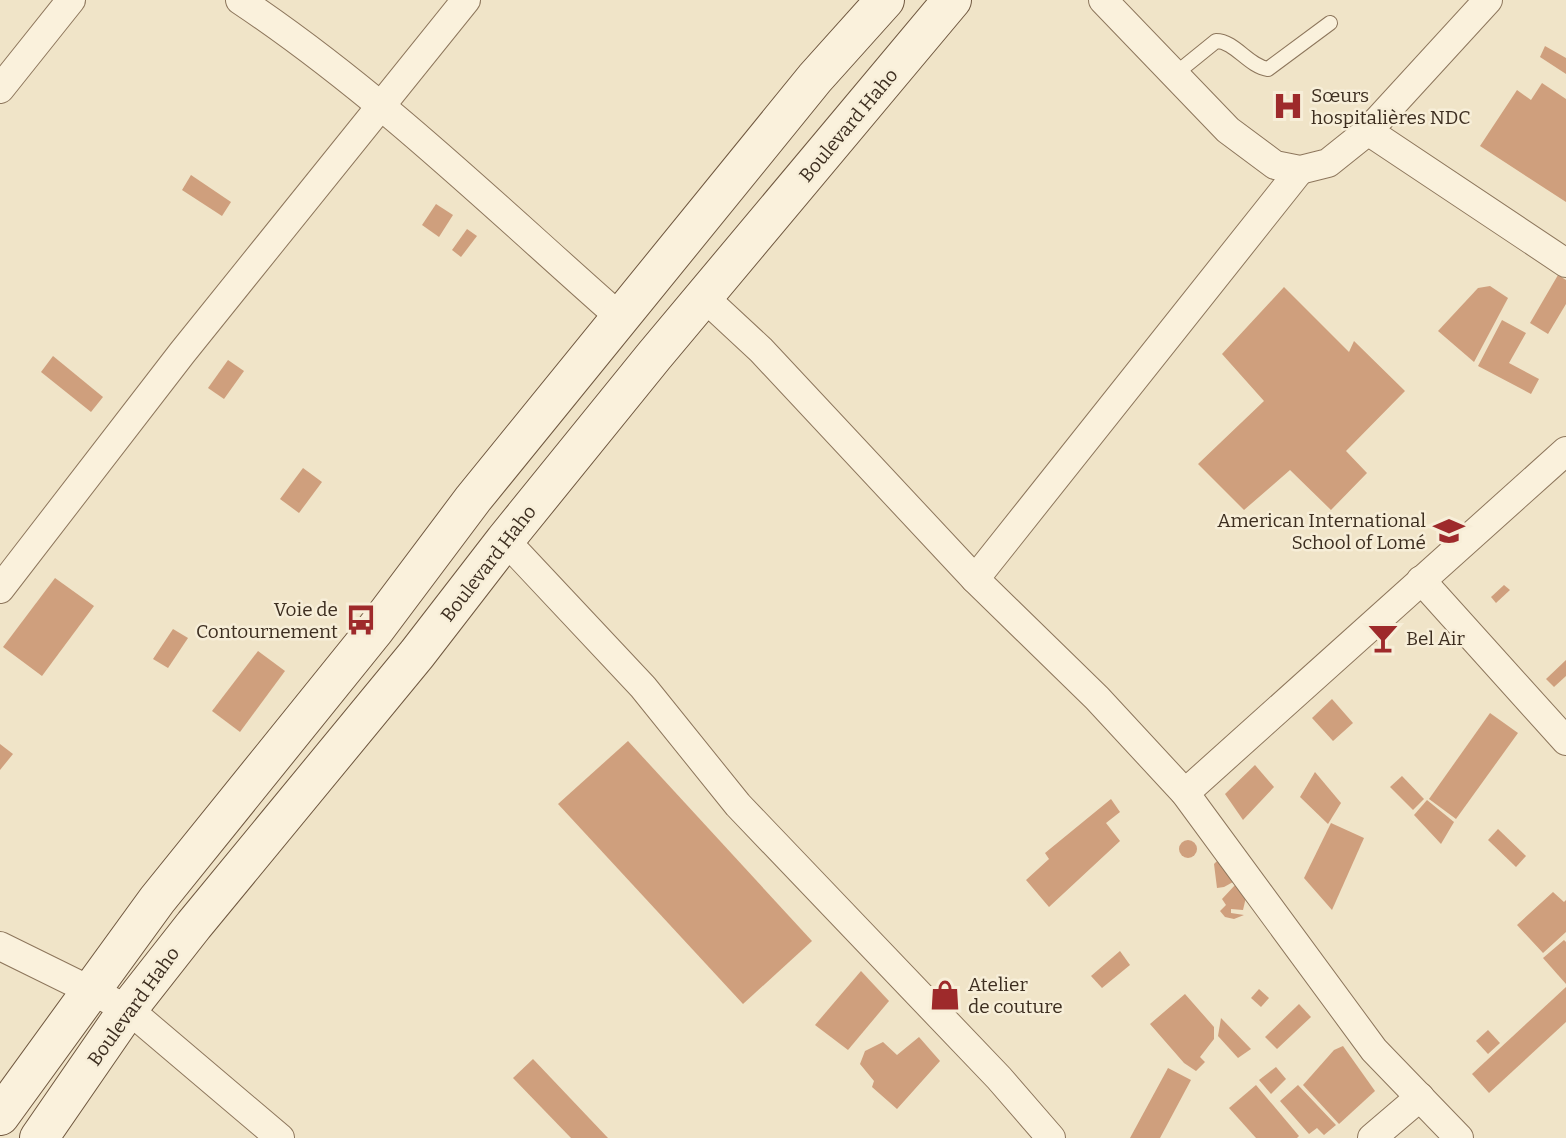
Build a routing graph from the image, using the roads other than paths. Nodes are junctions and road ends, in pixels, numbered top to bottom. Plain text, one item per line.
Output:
1 (71, 0) edge
2 (240, 0) edge
3 (466, 0) edge
4 (886, 0) edge
5 (952, 0) edge
6 (1103, 0) edge
7 (1488, 0) edge
8 (1330, 23) dead end
9 (1174, 75) junction
10 (0, 89) edge
11 (382, 104) junction
12 (1367, 131) junction
13 (1300, 170) junction
14 (1566, 263) edge
15 (705, 298) junction
16 (622, 319) junction
17 (1566, 451) edge
18 (505, 540) junction
19 (975, 579) junction
20 (1421, 580) junction
21 (0, 589) edge
22 (1566, 741) edge
23 (1185, 793) junction
24 (0, 946) edge
25 (89, 989) junction
26 (128, 1009) junction
27 (1420, 1097) junction
28 (1, 1115) edge
29 (40, 1136) edge
30 (281, 1138) edge
31 (1051, 1138) edge
32 (1372, 1138) edge
33 (1458, 1138) edge

1 - 10 street
2 - 11 street
3 - 11 street
4 - 16 main road
5 - 15 main road, Boulevard Haho
6 - 9 street
7 - 12 street
8 - 9 lane
9 - 13 street
11 - 16 street
11 - 21 street
12 - 13 street
12 - 14 street
13 - 19 street
15 - 18 main road, Boulevard Haho
15 - 19 street
16 - 25 main road
17 - 20 street
18 - 26 main road, Boulevard Haho
18 - 31 street
19 - 23 street
20 - 22 street
20 - 23 street
23 - 27 street
24 - 25 street
25 - 26 street
25 - 28 main road
26 - 29 main road, Boulevard Haho
26 - 30 street
27 - 32 street
27 - 33 street
28 - 29 main road

